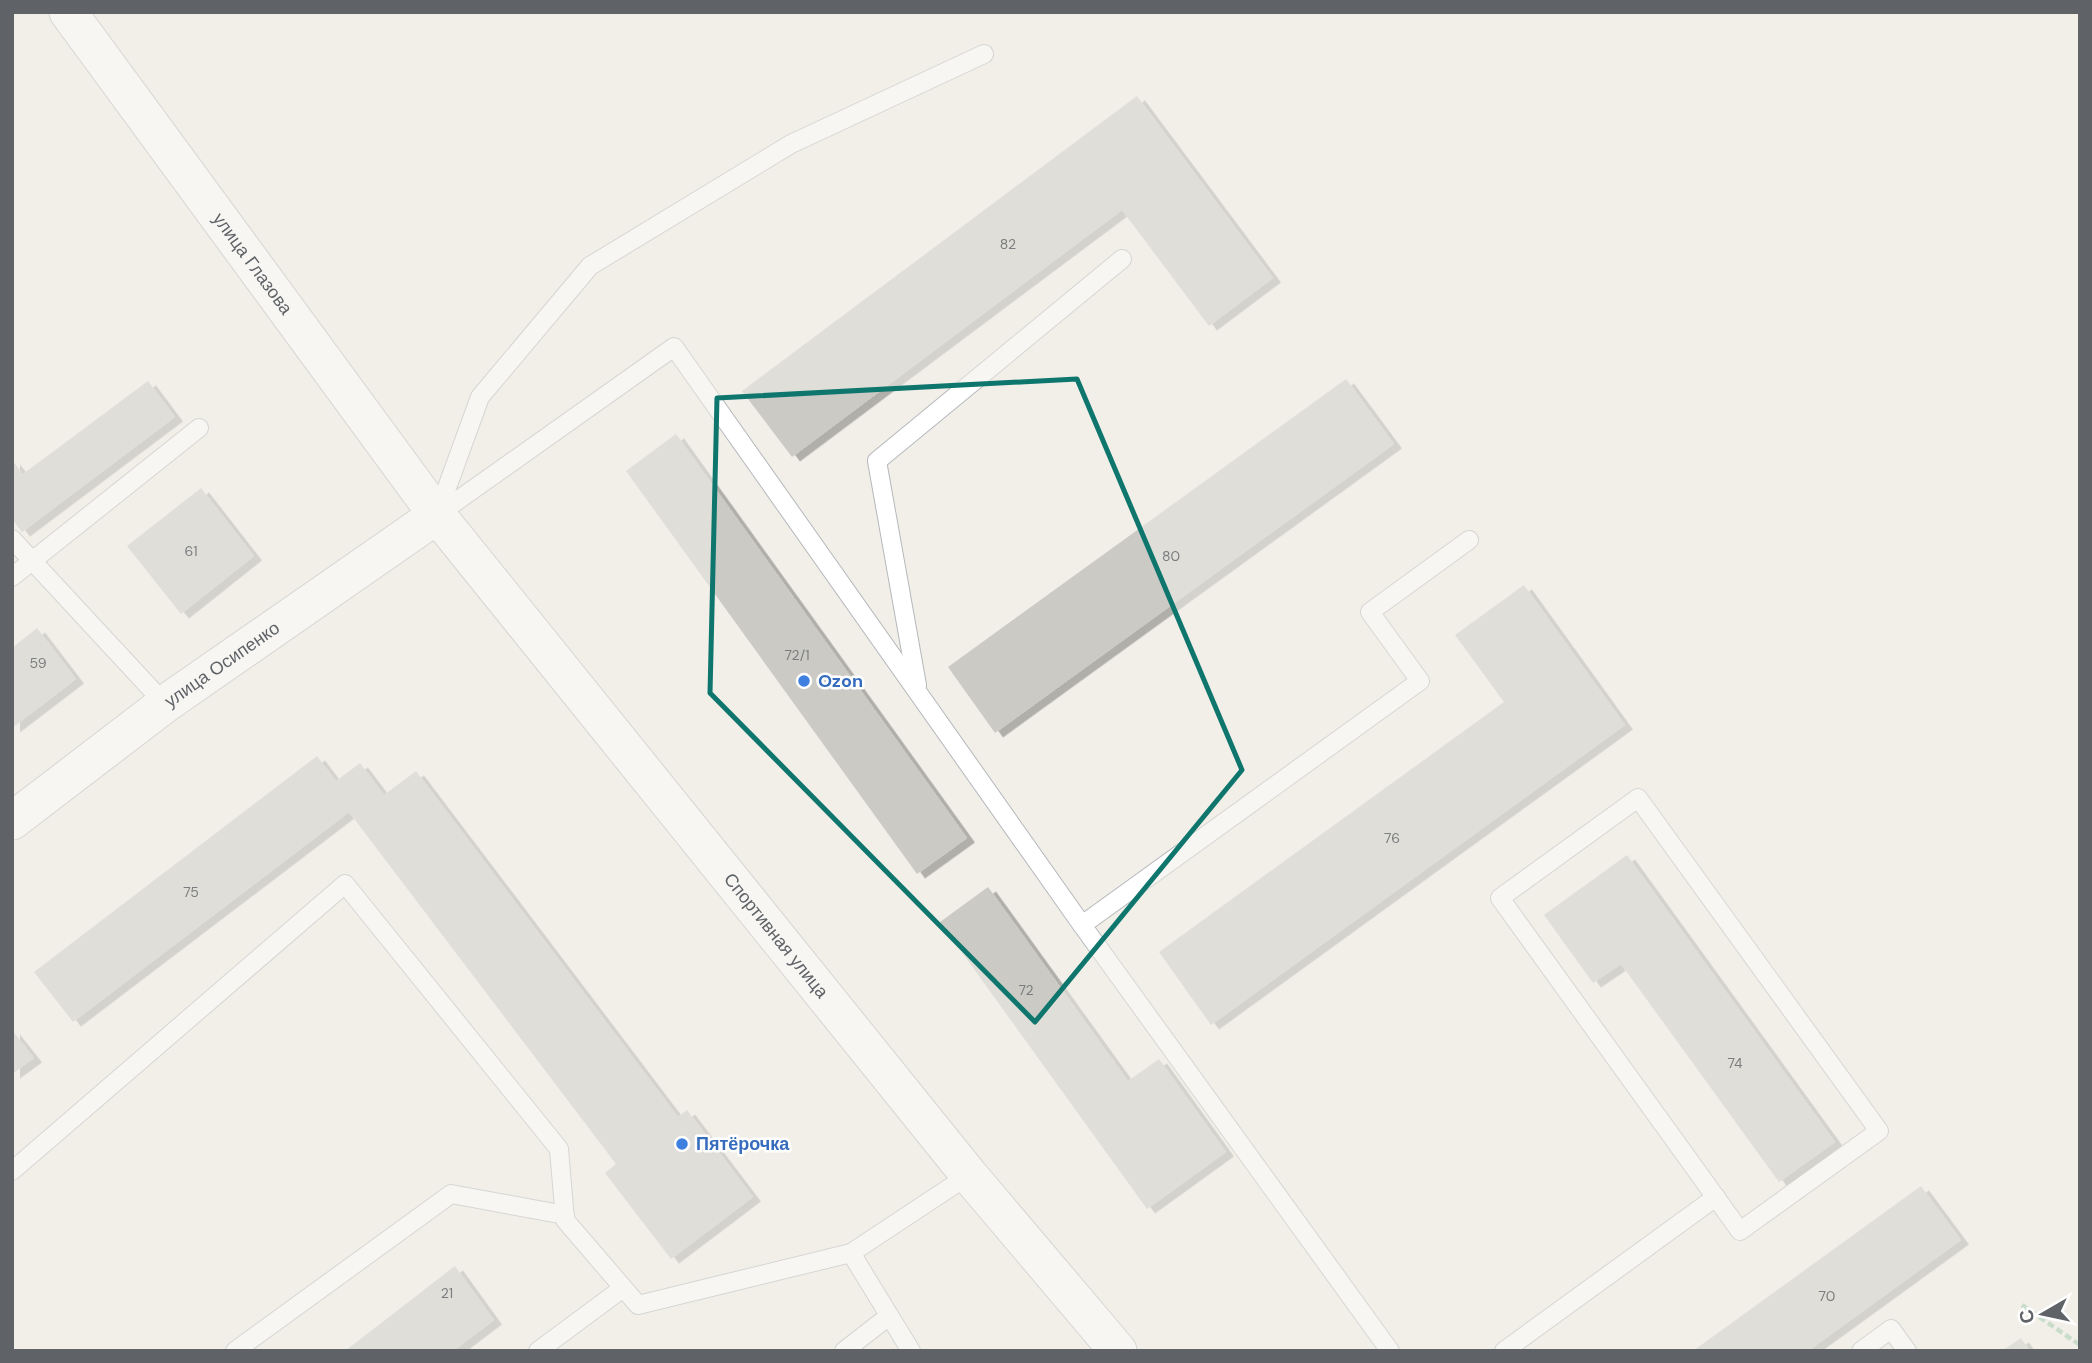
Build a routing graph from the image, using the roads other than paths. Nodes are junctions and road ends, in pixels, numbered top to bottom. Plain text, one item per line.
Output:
1 (68, 12) edge
2 (984, 54) dead end
3 (1122, 259) dead end
4 (199, 428) dead end
5 (437, 515) junction
6 (12, 539) edge
7 (1469, 540) dead end
8 (32, 561) junction
9 (12, 577) edge
10 (918, 692) junction
11 (165, 704) junction
12 (12, 821) edge
13 (1082, 925) junction
14 (12, 1171) edge
15 (969, 1175) junction
16 (1716, 1197) junction
17 (565, 1215) junction
18 (851, 1253) junction
19 (622, 1288) junction
20 (889, 1316) junction
21 (235, 1351) edge
22 (538, 1351) edge
23 (844, 1351) edge
24 (911, 1351) edge
25 (1118, 1351) edge
26 (1390, 1351) edge
27 (1504, 1351) edge
28 (1861, 1351) edge
29 (1907, 1351) edge

1 - 5 street, улица Глазова
2 - 5 lane
3 - 10 lane
4 - 8 lane
5 - 10 lane
5 - 11 street, улица Осипенко
5 - 15 street, Спортивная улица
6 - 8 lane
7 - 13 lane
8 - 9 lane
8 - 11 lane
10 - 13 lane
11 - 12 street, улица Осипенко
13 - 26 lane
14 - 17 lane
15 - 18 lane
15 - 25 street, Спортивная улица
16 - 16 lane
16 - 27 lane
17 - 19 lane
17 - 21 lane
18 - 19 lane
18 - 20 lane
19 - 22 lane
20 - 23 lane
20 - 24 lane
28 - 29 lane

